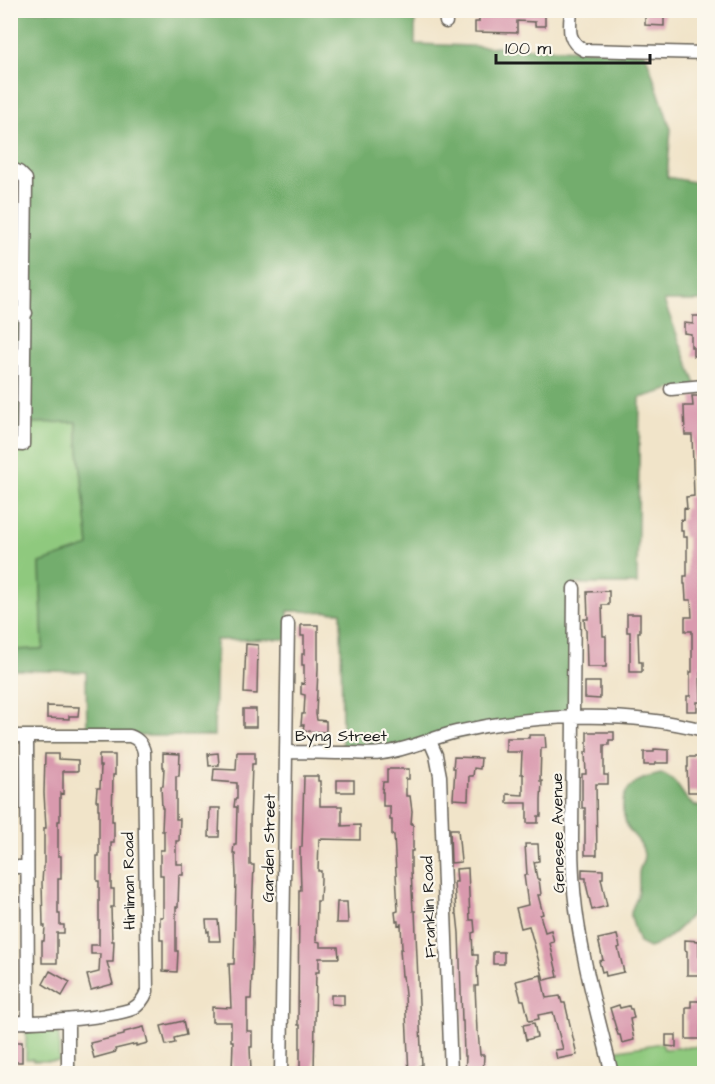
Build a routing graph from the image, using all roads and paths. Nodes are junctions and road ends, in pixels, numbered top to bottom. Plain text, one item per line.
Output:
1 (571, 10) edge
2 (705, 53) edge
3 (10, 168) edge
4 (10, 313) edge
5 (25, 313) junction
6 (705, 386) edge
7 (671, 388) dead end
8 (17, 445) edge
9 (574, 588) dead end
10 (288, 624) dead end
11 (572, 718) junction
12 (705, 730) edge
13 (10, 736) edge
14 (27, 736) junction
15 (430, 741) junction
16 (286, 752) junction
17 (10, 867) edge
18 (27, 867) junction
19 (68, 1020) junction
20 (10, 1022) edge
21 (28, 1022) junction
22 (68, 1074) edge
23 (281, 1074) edge
24 (451, 1074) edge
25 (612, 1074) edge

1 - 2 street
3 - 5 street
4 - 5 street
5 - 8 street
6 - 7 street
9 - 11 street, Genesee Avenue
10 - 16 street, Garden Street
11 - 12 street, Byng Street
11 - 15 street, Byng Street
11 - 25 street, Genesee Avenue
13 - 14 street
14 - 18 street
14 - 19 street, Hirliman Road
15 - 16 street, Byng Street
15 - 24 street, Franklin Road
16 - 23 street, Garden Street
17 - 18 street
18 - 21 street
19 - 21 street
19 - 22 street
20 - 21 street

